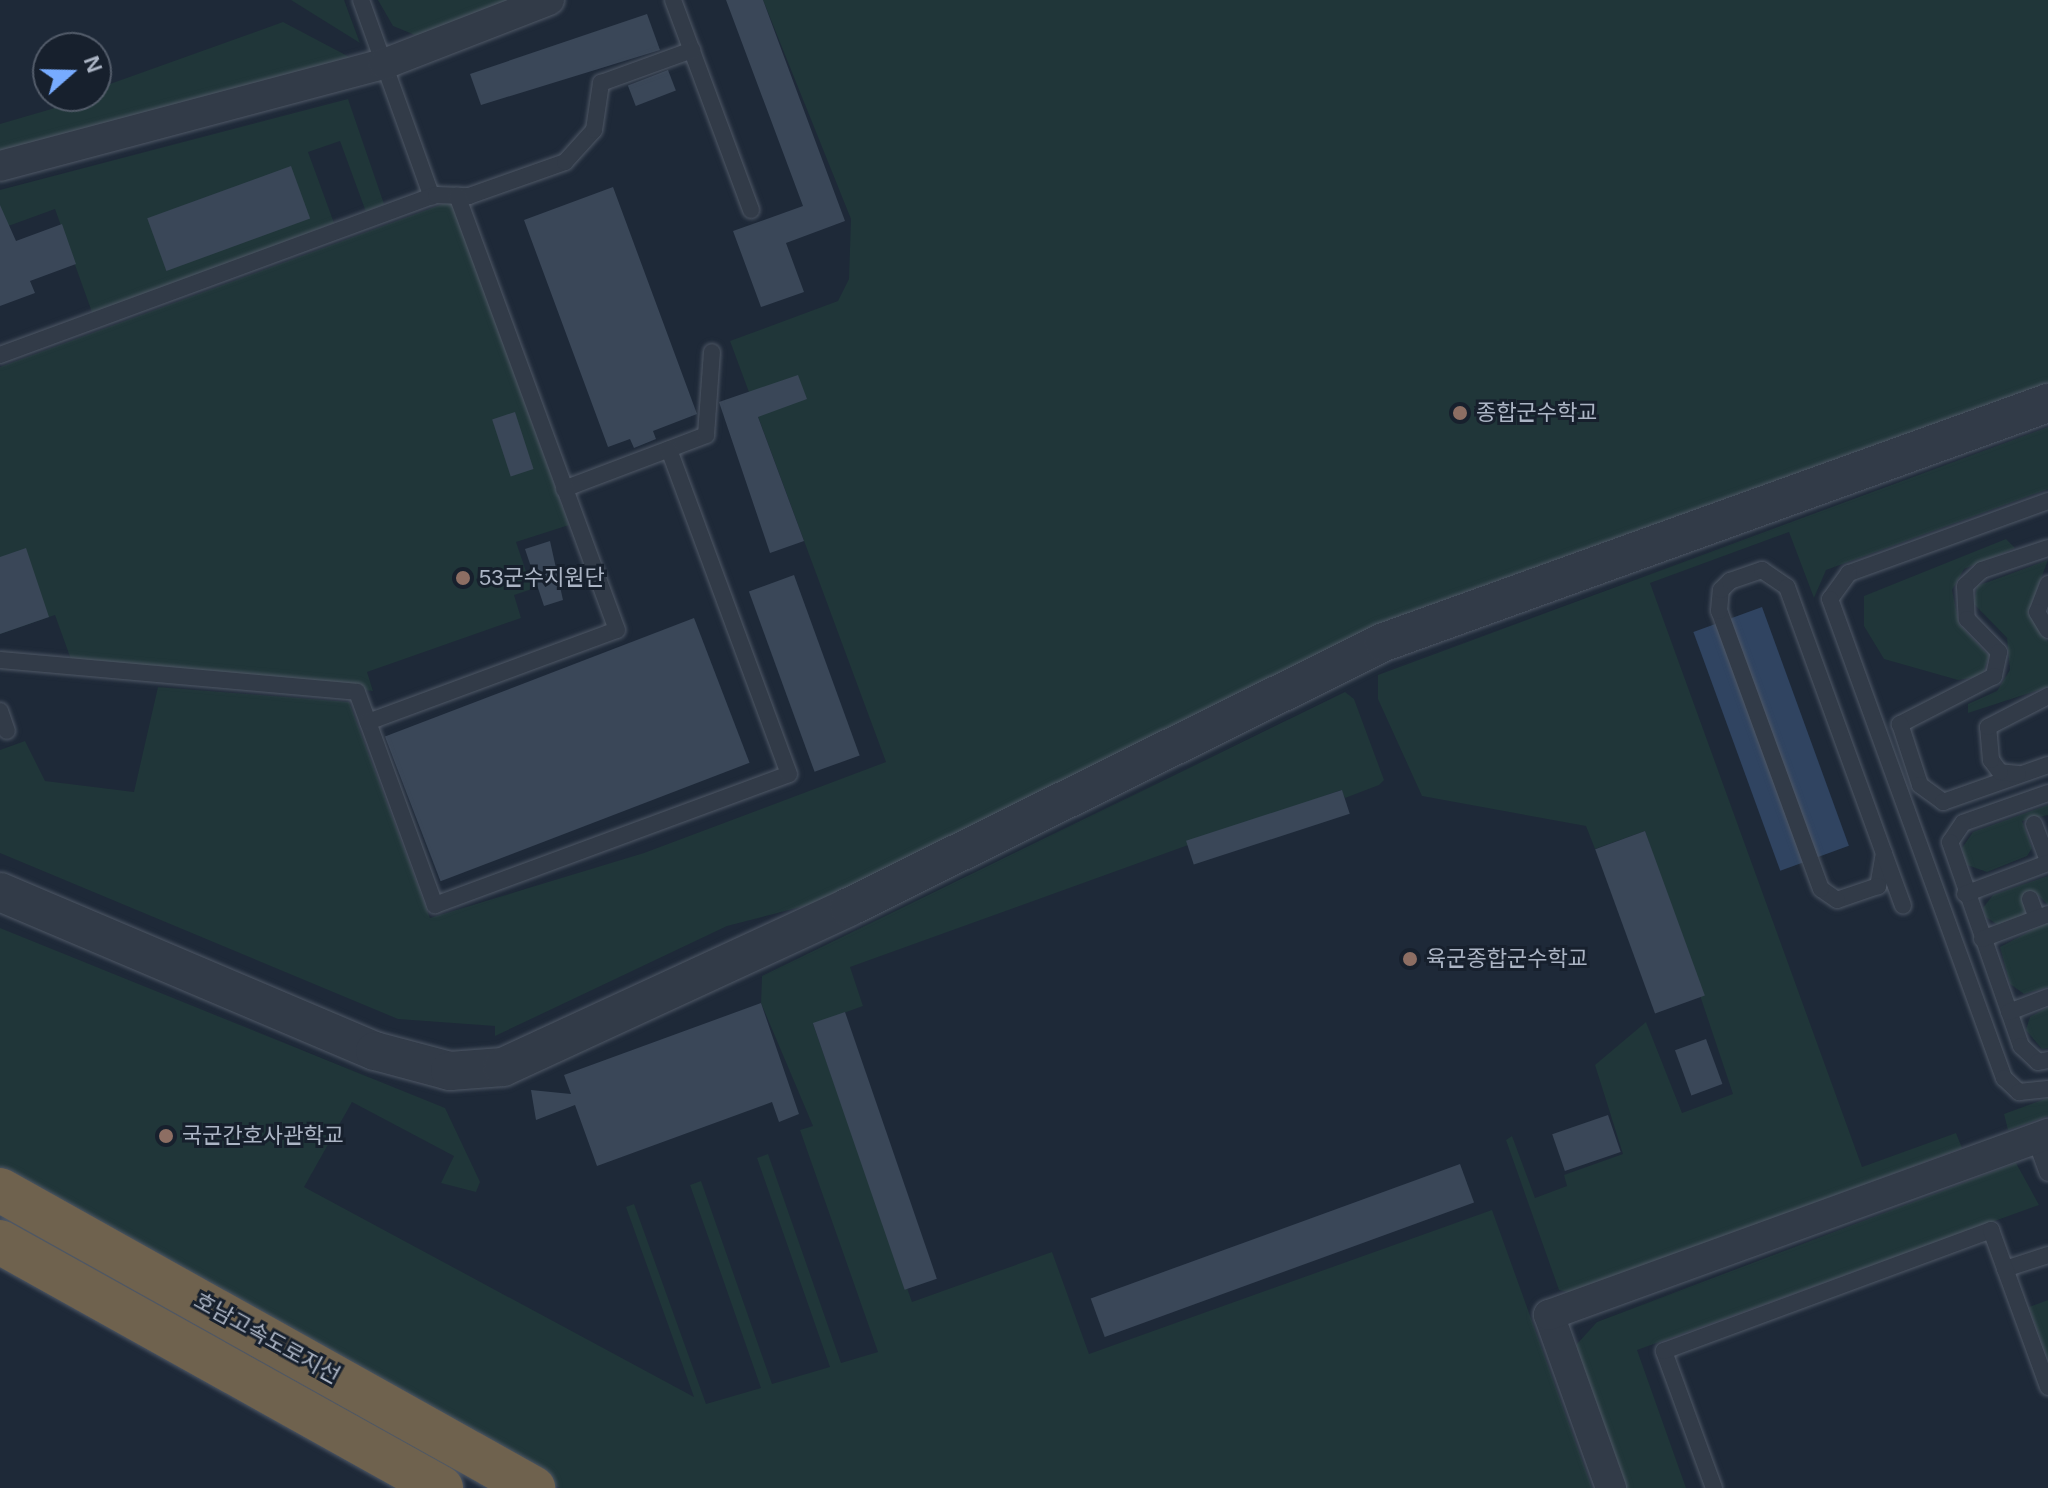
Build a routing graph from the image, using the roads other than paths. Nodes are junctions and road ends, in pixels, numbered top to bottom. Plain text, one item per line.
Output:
1 (361, 0) edge
2 (549, 0) edge
3 (673, 0) edge
4 (692, 50) junction
5 (384, 64) junction
6 (0, 166) edge
7 (457, 196) junction
8 (432, 197) junction
9 (751, 210) dead end
10 (712, 352) dead end
11 (0, 355) edge
12 (2048, 403) edge
13 (669, 449) junction
14 (564, 489) junction
15 (2048, 501) edge
16 (2048, 548) edge
17 (2048, 584) edge
18 (2048, 630) edge
19 (0, 660) edge
20 (2048, 696) edge
21 (0, 711) edge
22 (368, 722) junction
23 (7, 731) dead end
24 (2048, 765) edge
25 (2031, 771) junction
26 (2048, 793) edge
27 (2034, 824) dead end
28 (1884, 853) junction
29 (2048, 862) edge
30 (0, 892) edge
31 (1965, 894) junction
32 (2030, 899) dead end
33 (1903, 906) dead end
34 (2043, 916) edge
35 (1982, 939) junction
36 (2048, 997) edge
37 (2009, 1012) junction
38 (2048, 1060) edge
39 (2048, 1089) edge
40 (2041, 1136) edge
41 (2048, 1173) edge
42 (0, 1190) edge
43 (0, 1242) edge
44 (2048, 1255) edge
45 (2005, 1269) junction
46 (2048, 1387) edge
47 (441, 1488) edge
48 (533, 1488) edge
49 (1611, 1488) edge
50 (1714, 1488) edge

1 - 5 lane
2 - 5 street
3 - 4 lane
4 - 7 lane
4 - 9 lane
5 - 6 street
5 - 8 lane
7 - 8 lane
7 - 14 lane
8 - 11 lane
10 - 13 lane
12 - 30 street
13 - 14 lane
13 - 22 lane
14 - 22 lane
15 - 39 lane
16 - 25 lane
17 - 18 lane
19 - 22 lane
20 - 25 lane
21 - 23 lane
24 - 25 lane
26 - 31 lane
27 - 29 lane
28 - 28 lane
28 - 33 lane
29 - 31 lane
31 - 35 lane
32 - 34 lane
34 - 35 lane
35 - 37 lane
36 - 37 lane
37 - 38 lane
40 - 41 lane
40 - 49 street
42 - 48 highway, 호남고속도로지선
43 - 47 highway, 호남고속도로지선
44 - 45 lane
45 - 46 lane
45 - 50 lane

